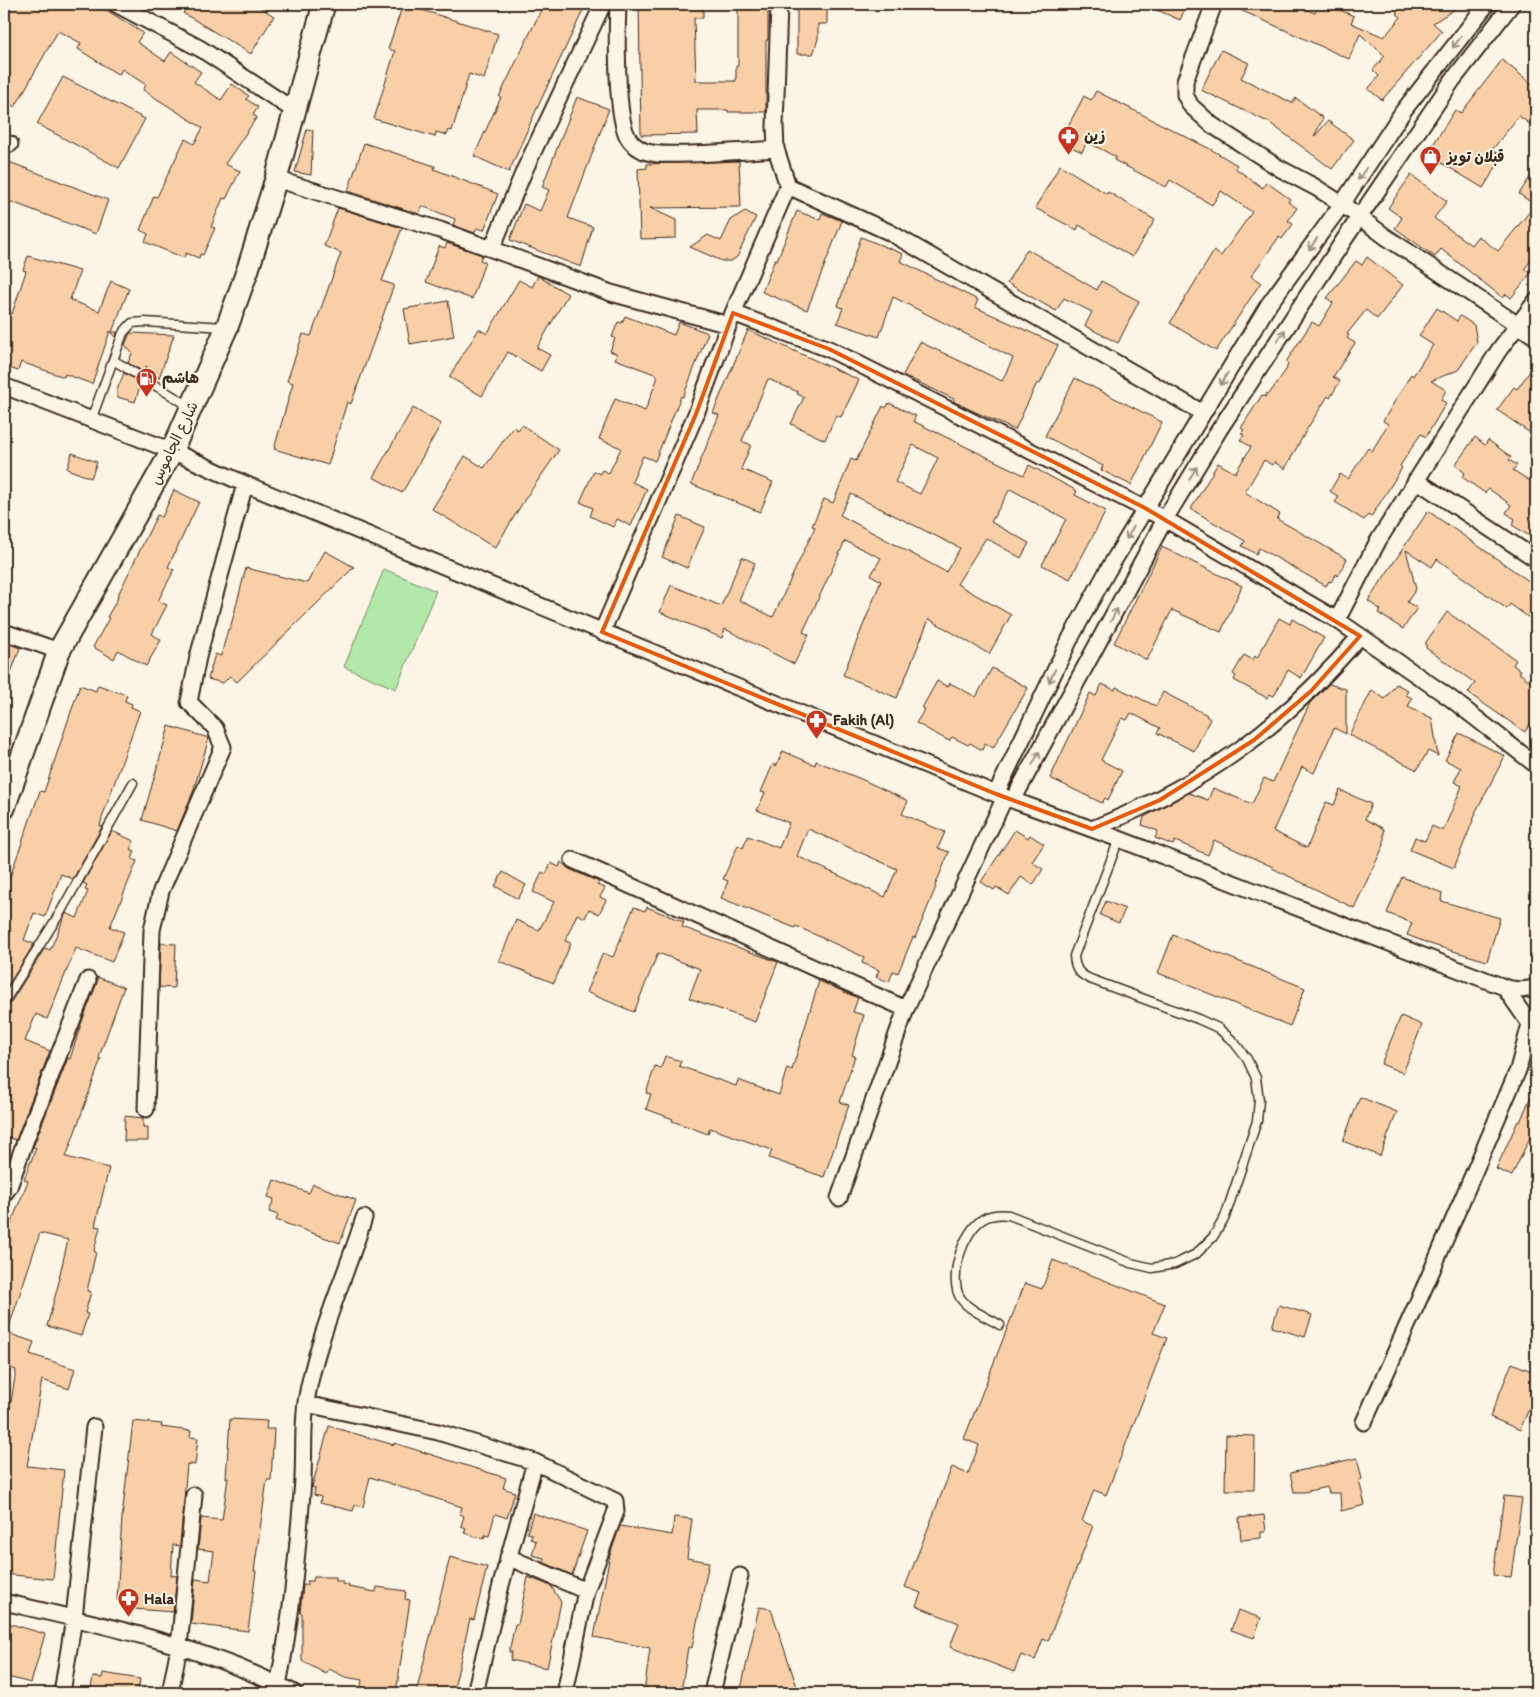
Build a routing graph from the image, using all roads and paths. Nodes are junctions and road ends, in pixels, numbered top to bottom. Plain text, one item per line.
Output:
1 (116, 4) edge
2 (324, 4) edge
3 (603, 4) edge
4 (618, 4) edge
5 (779, 4) edge
6 (1214, 4) edge
7 (1487, 4) edge
8 (1512, 4) edge
9 (295, 111) junction
10 (776, 148) junction
11 (276, 179) junction
12 (788, 186) junction
13 (1342, 204) junction
14 (1359, 217) junction
15 (492, 248) junction
16 (1536, 301) edge
17 (731, 319) junction
18 (1518, 324) junction
19 (227, 327) junction
20 (1536, 337) edge
21 (113, 360) junction
22 (4, 386) edge
23 (192, 408) junction
24 (1203, 413) junction
25 (91, 420) junction
26 (172, 451) junction
27 (1416, 480) junction
28 (245, 484) junction
29 (1145, 508) junction
30 (1165, 519) junction
31 (1536, 559) edge
32 (1337, 620) junction
33 (4, 632) edge
34 (602, 632) junction
35 (1360, 636) junction
36 (58, 651) junction
37 (1536, 765) edge
38 (133, 783) dead end
39 (1004, 797) junction
40 (4, 808) edge
41 (1092, 830) junction
42 (1119, 839) junction
43 (573, 860) dead end
44 (88, 980) dead end
45 (1504, 987) junction
46 (1536, 987) edge
47 (4, 1002) edge
48 (906, 1009) junction
49 (146, 1109) dead end
50 (4, 1194) edge
51 (838, 1198) dead end
52 (364, 1218) dead end
53 (1000, 1325) dead end
54 (306, 1404) junction
55 (1364, 1422) dead end
56 (94, 1427) dead end
57 (535, 1462) junction
58 (194, 1495) dead end
59 (508, 1557) junction
60 (740, 1576) dead end
61 (586, 1591) junction
62 (4, 1602) edge
63 (74, 1618) junction
64 (179, 1646) junction
65 (278, 1685) junction
66 (62, 1693) edge
67 (170, 1693) edge
68 (294, 1693) edge
69 (475, 1693) edge
70 (565, 1693) edge
71 (712, 1693) edge

1 - 9 street
2 - 9 street, شارع الجاموس
3 - 15 street
4 - 10 street
5 - 10 street
6 - 13 street
7 -> 13 street
8 - 14 street
9 - 11 street, شارع الجاموس
10 - 12 street
11 - 15 street
11 - 19 street, شارع الجاموس
12 - 17 street
12 - 24 street
13 - 14 street
13 -> 24 street
14 - 18 street
30 -> 14 street
15 - 17 street
16 - 18 street
17 - 29 street
17 - 34 street
18 - 20 street
18 - 27 street
19 - 21 lane
19 - 23 street, شارع الجاموس
21 - 23 lane
21 - 25 lane
22 - 25 street
23 - 26 street, شارع الجاموس
24 - 29 street
25 - 26 street
26 - 28 street
26 - 36 street, شارع الجاموس
27 - 31 street
27 - 32 street
28 - 34 street
28 - 49 street
29 - 30 street
29 -> 39 street
30 - 32 street
39 -> 30 street
32 - 35 street
33 - 36 street
34 - 39 street
35 - 37 street
35 - 41 street
36 - 40 street, شارع الجاموس
38 - 47 lane
39 - 41 street
39 - 48 street
41 - 42 street
42 - 45 street
42 - 53 lane
43 - 48 street
44 - 50 street
45 - 46 street
45 - 55 street
48 - 51 street
52 - 54 street
54 - 57 street
54 - 65 street
56 - 63 street
57 - 59 street
57 - 61 street
58 - 64 street
59 - 61 street
59 - 69 street
60 - 71 street
61 - 70 street
62 - 63 street
63 - 64 street
63 - 66 street
64 - 65 street
64 - 67 street
65 - 68 street

